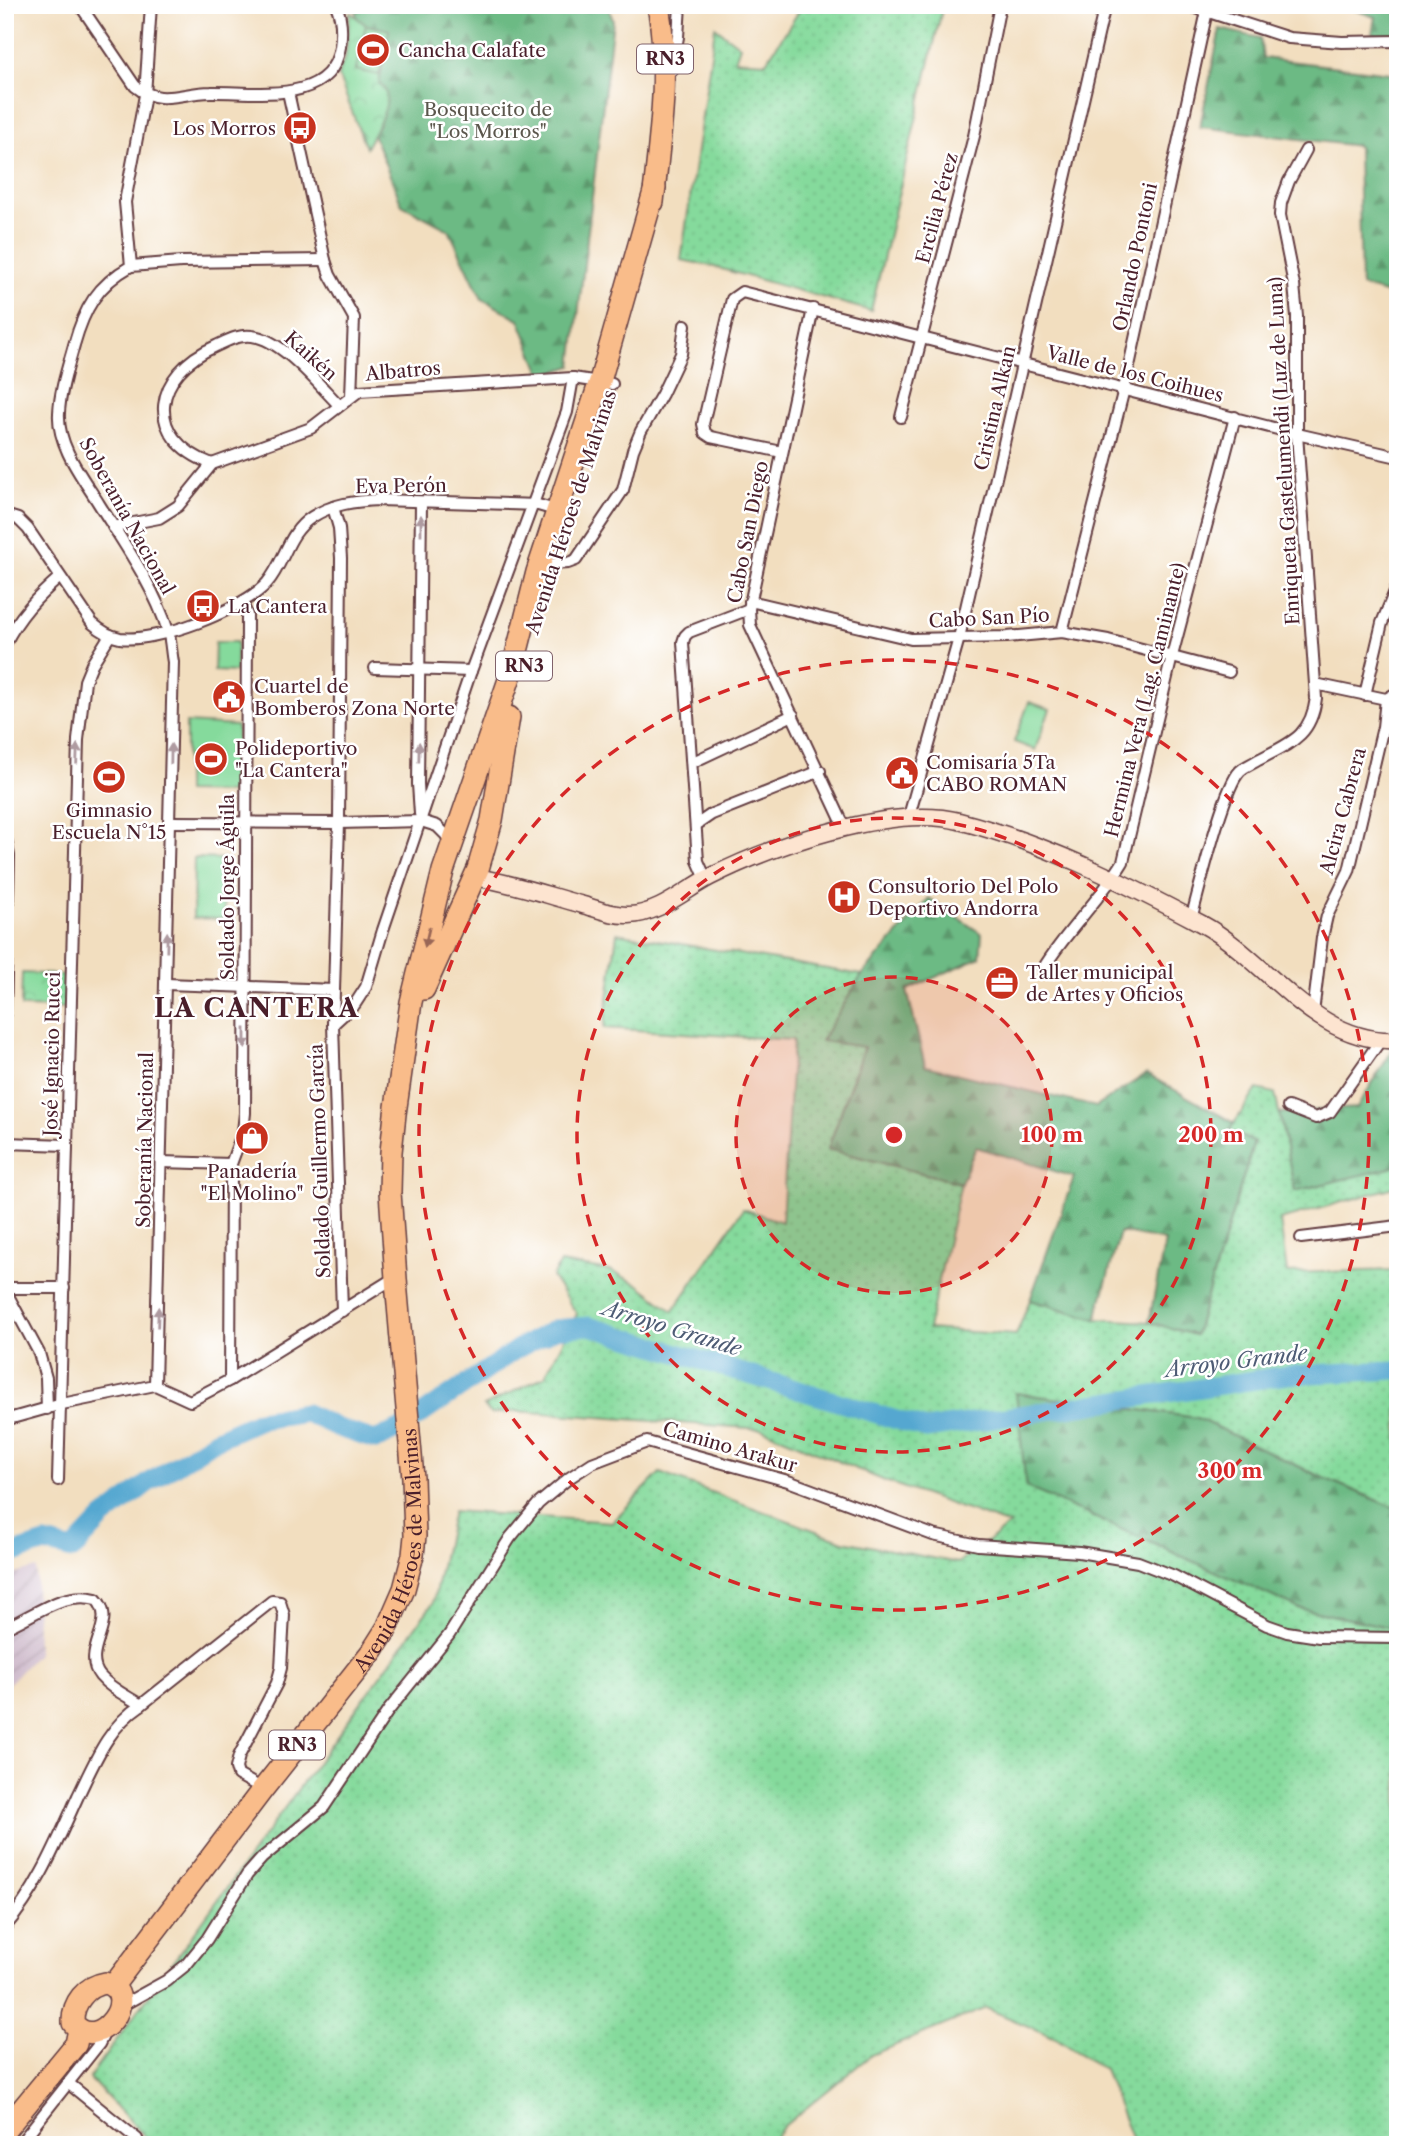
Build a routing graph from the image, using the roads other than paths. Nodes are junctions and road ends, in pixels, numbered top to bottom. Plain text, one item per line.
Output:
1 (80, 5) edge
2 (151, 5) edge
3 (336, 5) edge
4 (658, 5) edge
5 (680, 5) edge
6 (1000, 5) edge
7 (1105, 5) edge
8 (1187, 5) edge
9 (1208, 8) edge
10 (1398, 41) edge
11 (288, 92) junction
12 (145, 95) junction
13 (664, 114) junction
14 (1306, 150) dead end
15 (325, 260) junction
16 (131, 266) junction
17 (813, 309) junction
18 (685, 325) dead end
19 (921, 337) junction
20 (1023, 364) junction
21 (573, 378) junction
22 (606, 383) junction
23 (1124, 389) junction
24 (351, 396) junction
25 (339, 405) junction
26 (901, 417) dead end
27 (1235, 417) junction
28 (1297, 434) junction
29 (782, 452) junction
30 (1398, 457) edge
31 (212, 464) junction
32 (421, 502) junction
33 (531, 505) junction
34 (333, 507) junction
35 (563, 512) junction
36 (5, 515) edge
37 (113, 527) junction
38 (553, 564) junction
39 (60, 577) junction
40 (1398, 584) edge
41 (242, 603) junction
42 (749, 605) junction
43 (168, 632) junction
44 (1062, 632) junction
45 (110, 635) junction
46 (959, 638) junction
47 (5, 644) edge
48 (1172, 656) junction
49 (375, 668) dead end
50 (420, 670) junction
51 (471, 671) junction
52 (1229, 672) dead end
53 (1315, 684) junction
54 (1398, 692) edge
55 (1365, 695) junction
56 (1386, 699) junction
57 (793, 715) junction
58 (693, 762) junction
59 (820, 771) junction
60 (461, 814) junction
61 (909, 816) junction
62 (492, 820) junction
63 (245, 821) junction
64 (421, 821) junction
65 (170, 822) junction
66 (339, 823) junction
67 (696, 825) junction
68 (437, 826) junction
69 (845, 828) junction
70 (5, 833) edge
71 (450, 846) junction
72 (485, 847) junction
73 (443, 871) junction
74 (706, 879) junction
75 (474, 880) junction
76 (1112, 880) junction
77 (499, 881) junction
78 (1191, 919) junction
79 (1043, 969) dead end
80 (166, 984) junction
81 (244, 987) junction
82 (334, 990) junction
83 (5, 1013) edge
84 (1314, 1013) junction
85 (333, 1024) junction
86 (408, 1030) junction
87 (1398, 1040) edge
88 (1380, 1041) junction
89 (1288, 1107) dead end
90 (5, 1143) edge
91 (67, 1145) junction
92 (161, 1162) junction
93 (232, 1164) junction
94 (1398, 1226) edge
95 (1301, 1238) dead end
96 (396, 1277) junction
97 (64, 1288) junction
98 (5, 1289) edge
99 (342, 1311) junction
100 (230, 1380) junction
101 (155, 1385) junction
102 (62, 1404) junction
103 (47, 1409) junction
104 (5, 1420) edge
105 (58, 1480) dead end
106 (5, 1628) edge
107 (1398, 1638) edge
108 (141, 1705) junction
109 (262, 1789) junction
110 (5, 1927) edge
111 (113, 1986) junction
112 (119, 2007) junction
113 (107, 2025) junction
114 (79, 2029) junction
115 (68, 2083) junction
116 (5, 2130) edge
117 (19, 2145) edge
118 (139, 2145) edge

1 - 12 street
2 - 12 street
3 - 11 street
4 - 13 highway, Avenida Héroes de Malvinas / RN3
5 - 13 street
6 - 19 street, Ercilia Pérez
7 - 20 street, Cristina Alkan
8 - 9 street
9 - 10 street
9 - 23 street, Orlando Pontoni
11 - 12 street
11 - 15 street
12 - 16 street
13 - 22 highway, Avenida Héroes de Malvinas / RN3
14 - 28 street, Enriqueta Gastelumendi (Luz de Luna)
15 - 16 street
15 - 24 street
16 - 37 street, Soberanía Nacional
17 - 19 street, Valle de los Coihues
17 - 29 street, Cabo San Diego
17 - 29 street, Valle de los Coihues
18 - 38 street
19 - 20 street, Valle de los Coihues
19 - 26 street, Ercilia Pérez
20 - 23 street, Valle de los Coihues
20 - 46 street, Cristina Alkan
21 - 22 street, Albatros
21 - 24 street, Albatros
21 - 33 street
22 - 35 highway, Avenida Héroes de Malvinas / RN3
23 - 27 street, Valle de los Coihues
23 - 44 street, Orlando Pontoni
24 - 25 street, Albatros
25 - 31 street, Albatros
25 - 31 street, Kaikén
27 - 28 street, Valle de los Coihues
27 - 48 street, Hermina Vera (Lag. Caminante)
28 - 30 street, Valle de los Coihues
28 - 53 street, Enriqueta Gastelumendi (Luz de Luna)
29 - 42 street, Cabo San Diego
31 - 37 street
32 - 33 street, Eva Perón
32 - 34 street, Eva Perón
50 -> 32 street
33 - 35 street, Eva Perón
33 - 51 street
34 - 41 street, Eva Perón
34 - 66 street, Soldado Guillermo García
35 - 38 highway, Avenida Héroes de Malvinas / RN3
35 - 60 highway, Avenida Héroes de Malvinas / RN3
36 - 39 street
37 - 43 street, Soberanía Nacional
38 - 62 highway, Avenida Héroes de Malvinas / RN3
39 - 45 street
39 - 47 street
40 - 55 street
41 - 43 street, Eva Perón
41 - 63 street, Soldado Jorge Águila
42 - 46 street, Cabo San Pío
42 - 57 street, Cabo San Diego
42 - 58 street
43 - 45 street, Eva Perón
65 -> 43 street, Soberanía Nacional
44 - 46 street, Cabo San Pío
44 - 48 street, Cabo San Pío
91 -> 45 street, José Ignacio Rucci
46 - 61 street, Cristina Alkan
48 - 52 street, Cabo San Pío
48 - 76 street, Hermina Vera (Lag. Caminante)
49 - 50 street
50 - 51 street
64 -> 50 street
51 - 64 street
53 - 55 street
53 - 78 street, Enriqueta Gastelumendi (Luz de Luna)
54 - 56 street
55 - 56 street
56 - 84 street, Alcira Cabrera
57 - 58 street
57 - 59 street, Cabo San Diego
58 - 67 street
59 - 67 street
59 - 69 street, Cabo San Diego
60 - 62 highway
60 - 68 street
60 - 71 highway, Avenida Héroes de Malvinas / RN3
61 - 69 street
61 - 76 street
62 - 72 highway, Avenida Héroes de Malvinas / RN3
63 - 65 street
63 - 66 street
63 - 81 street, Soldado Jorge Águila
64 - 66 street
64 - 68 street
64 - 85 street
80 -> 65 street, Soberanía Nacional
66 - 82 street, Soldado Guillermo García
67 - 74 street
68 - 71 street
69 - 74 street
70 - 83 street
71 - 73 highway, Avenida Héroes de Malvinas / RN3
72 - 75 highway, Avenida Héroes de Malvinas / RN3
72 - 77 street
73 - 75 highway
73 -> 86 highway, Avenida Héroes de Malvinas / RN3
74 - 77 street
75 - 77 street
75 - 86 highway, Avenida Héroes de Malvinas / RN3
76 - 78 street
76 - 79 street, Hermina Vera (Lag. Caminante)
78 - 84 street
80 - 81 street
80 - 92 street, Soberanía Nacional
81 - 82 street
81 -> 93 street, Soldado Jorge Águila
82 - 85 street, Soldado Guillermo García
84 - 88 street
85 - 99 street, Soldado Guillermo García
86 - 96 highway, Avenida Héroes de Malvinas / RN3
87 - 88 street
88 - 89 street
90 - 91 street
91 - 97 street, José Ignacio Rucci
92 - 93 street
101 -> 92 street, Soberanía Nacional
93 - 100 street, Soldado Jorge Águila
94 - 95 street
96 - 99 street
96 - 109 highway, Avenida Héroes de Malvinas / RN3
97 - 98 street
97 - 102 street, José Ignacio Rucci
98 - 103 street
99 - 100 street
100 - 101 street
101 - 102 street
102 - 103 street
102 - 105 street, José Ignacio Rucci
103 - 104 street
106 - 108 street
107 - 112 street, Camino Arakur
108 - 109 street
108 - 110 street
109 - 111 highway, Avenida Héroes de Malvinas / RN3
111 - 112 highway
111 - 114 highway
112 - 113 highway
113 - 114 highway
113 - 115 street
114 - 116 highway
115 - 117 street
115 - 118 street

